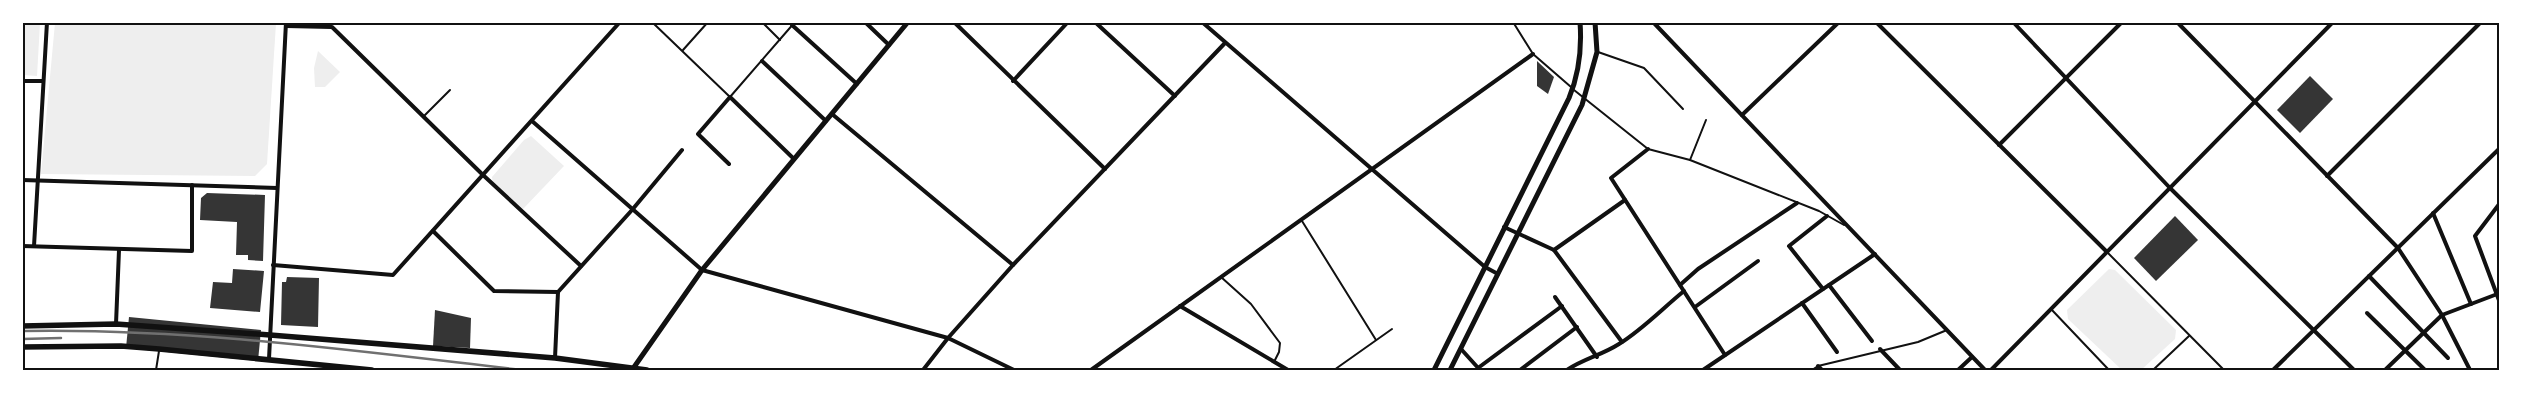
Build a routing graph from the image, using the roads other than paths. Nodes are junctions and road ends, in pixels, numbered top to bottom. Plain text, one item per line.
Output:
1 (47, 22) edge
2 (620, 22) edge
3 (652, 22) edge
4 (708, 22) edge
5 (762, 22) edge
6 (865, 22) edge
7 (908, 22) edge
8 (954, 22) edge
9 (1068, 22) edge
10 (1095, 22) edge
11 (1202, 22) edge
12 (1513, 22) edge
13 (1580, 22) edge
14 (1595, 22) edge
15 (1653, 22) edge
16 (1839, 22) edge
17 (1876, 22) edge
18 (2013, 22) edge
19 (2122, 22) edge
20 (2177, 22) edge
21 (2333, 22) edge
22 (2481, 22) edge
23 (286, 24) edge
24 (794, 24) edge
25 (780, 40) junction
26 (1226, 43) junction
27 (889, 45) junction
28 (682, 51) junction
29 (1597, 52) junction
30 (1533, 54) junction
31 (762, 61) junction
32 (2067, 79) junction
33 (22, 81) edge
34 (43, 81) junction
35 (1013, 81) junction
36 (857, 84) junction
37 (1573, 89) junction
38 (450, 90) dead end
39 (1175, 96) junction
40 (730, 97) junction
41 (1584, 97) junction
42 (2254, 103) junction
43 (1683, 109) dead end
44 (832, 114) junction
45 (1742, 115) junction
46 (423, 117) junction
47 (1706, 120) dead end
48 (532, 121) junction
49 (826, 121) junction
50 (2000, 145) junction
51 (2500, 148) edge
52 (1648, 149) junction
53 (682, 150) dead end
54 (794, 159) junction
55 (1690, 160) junction
56 (729, 164) dead end
57 (1105, 169) junction
58 (1371, 170) junction
59 (483, 175) junction
60 (2327, 176) junction
61 (22, 180) edge
62 (37, 181) junction
63 (192, 186) junction
64 (277, 188) junction
65 (2170, 188) junction
66 (1625, 200) junction
67 (1797, 203) junction
68 (2500, 203) edge
69 (632, 210) junction
70 (2433, 212) junction
71 (1827, 216) junction
72 (1300, 219) junction
73 (1504, 227) junction
74 (1852, 229) junction
75 (432, 231) junction
76 (1518, 234) junction
77 (22, 246) edge
78 (34, 246) junction
79 (2398, 248) junction
80 (119, 250) junction
81 (1554, 250) junction
82 (2107, 252) junction
83 (1875, 254) junction
84 (1758, 261) dead end
85 (274, 266) junction
86 (581, 266) junction
87 (1013, 266) junction
88 (1485, 266) junction
89 (702, 270) junction
90 (1498, 274) junction
91 (2369, 276) junction
92 (1221, 277) junction
93 (1680, 285) junction
94 (1829, 285) junction
95 (1823, 290) junction
96 (1684, 291) junction
97 (558, 292) junction
98 (2498, 294) edge
99 (1555, 296) dead end
100 (2500, 303) edge
101 (1802, 304) junction
102 (2471, 304) junction
103 (1180, 306) junction
104 (1562, 306) junction
105 (1694, 307) junction
106 (2051, 310) junction
107 (2367, 313) dead end
108 (2442, 315) junction
109 (116, 324) junction
110 (22, 326) edge
111 (1577, 327) junction
112 (1392, 329) dead end
113 (1947, 330) junction
114 (2314, 331) junction
115 (2423, 333) junction
116 (270, 335) junction
117 (2190, 335) junction
118 (948, 338) junction
119 (1376, 340) junction
120 (1872, 341) dead end
121 (1622, 342) junction
122 (22, 347) edge
123 (159, 349) junction
124 (1461, 349) junction
125 (1880, 349) junction
126 (2405, 351) junction
127 (1837, 352) dead end
128 (1725, 355) junction
129 (1597, 357) junction
130 (1972, 357) junction
131 (556, 358) junction
132 (2448, 358) dead end
133 (269, 359) junction
134 (1274, 362) junction
135 (1818, 366) junction
136 (632, 369) edge
137 (1479, 369) edge
138 (156, 370) edge
139 (362, 370) edge
140 (372, 370) edge
141 (647, 370) edge
142 (923, 370) edge
143 (1014, 370) edge
144 (1091, 370) edge
145 (1288, 370) edge
146 (1334, 370) edge
147 (1434, 370) edge
148 (1450, 370) edge
149 (1520, 370) edge
150 (1567, 370) edge
151 (1703, 370) edge
152 (1812, 370) edge
153 (1822, 370) edge
154 (1900, 370) edge
155 (1958, 370) edge
156 (1985, 370) edge
157 (1991, 370) edge
158 (2109, 370) edge
159 (2153, 370) edge
160 (2224, 370) edge
161 (2273, 370) edge
162 (2354, 370) edge
163 (2385, 370) edge
164 (2425, 370) edge
165 (2470, 370) edge

1 - 34 street
2 - 48 street
3 - 28 lane
4 - 28 lane
5 - 25 lane
6 - 27 street
7 - 27 street
8 - 35 street
9 - 35 street
10 - 39 street
11 - 26 street
12 - 30 lane
13 - 37 street
14 - 29 street
15 - 45 street
16 - 45 street
17 - 50 street
18 - 32 street
19 - 32 street
20 - 42 street
21 - 42 street
22 - 60 street
23 - 46 street
23 - 64 street
24 - 25 lane
24 - 36 street
25 - 31 lane
26 - 39 street
26 - 58 street
27 - 36 street
28 - 40 lane
29 - 41 street
29 - 43 lane
30 - 37 lane
30 - 58 street
31 - 40 lane
31 - 49 street
32 - 50 street
32 - 65 street
33 - 34 street
34 - 62 street
35 - 57 street
36 - 44 street
37 - 41 lane
37 - 73 street
38 - 46 lane
39 - 57 street
40 - 54 street
40 - 56 street
41 - 52 lane
41 - 76 street
42 - 60 street
42 - 65 street
44 - 49 street
44 - 87 street
45 - 74 street
46 - 59 street
47 - 55 lane
48 - 59 street
48 - 69 street
49 - 54 street
50 - 82 street
51 - 70 street
52 - 55 lane
52 - 66 street
53 - 69 street
54 - 89 street
55 - 67 lane
57 - 87 street
58 - 72 street
58 - 88 street
59 - 75 street
59 - 86 street
60 - 79 street
61 - 62 street
62 - 63 street
62 - 78 street
63 - 64 street
63 - 80 street
64 - 85 street
65 - 82 street
65 - 114 street
66 - 81 street
66 - 93 street
67 - 71 lane
67 - 93 street
68 - 98 street
69 - 86 street
69 - 89 street
70 - 79 street
70 - 102 street
71 - 74 lane
71 - 95 street
72 - 92 street
72 - 119 lane
73 - 76 street
73 - 88 street
74 - 83 street
75 - 85 street
75 - 97 street
76 - 81 street
76 - 90 street
77 - 78 street
78 - 80 street
79 - 91 street
79 - 108 street
80 - 109 street
81 - 121 street
82 - 106 street
82 - 117 lane
83 - 94 street
83 - 113 street
84 - 105 street
85 - 116 street
86 - 97 street
87 - 118 street
88 - 90 street
88 - 147 street
89 - 118 street
89 - 136 street
90 - 124 street
91 - 114 street
91 - 115 street
92 - 103 street
92 - 134 lane
93 - 96 street
94 - 95 street
94 - 120 street
95 - 101 street
96 - 105 street
96 - 121 street
97 - 131 street
98 - 100 street
98 - 102 street
99 - 104 street
101 - 127 street
101 - 128 street
102 - 108 street
103 - 134 street
103 - 144 street
104 - 111 street
104 - 137 street
105 - 128 street
106 - 157 street
106 - 158 lane
107 - 126 street
108 - 115 street
108 - 165 street
109 - 110 main road
109 - 116 main road
111 - 129 street
111 - 149 street
112 - 119 lane
113 - 125 lane
113 - 130 street
114 - 161 street
114 - 162 street
115 - 126 street
115 - 132 street
116 - 131 main road
116 - 133 street
117 - 159 lane
117 - 160 lane
118 - 142 street
118 - 143 street
119 - 146 lane
121 - 129 street
122 - 123 main road
123 - 133 main road
123 - 138 lane
124 - 137 street
124 - 148 street
125 - 135 lane
125 - 154 street
126 - 163 street
126 - 164 street
128 - 151 street
129 - 150 street
130 - 155 street
130 - 156 street
131 - 136 main road
133 - 139 main road
134 - 145 street
135 - 152 lane
135 - 153 street
136 - 141 main road
139 - 140 main road

